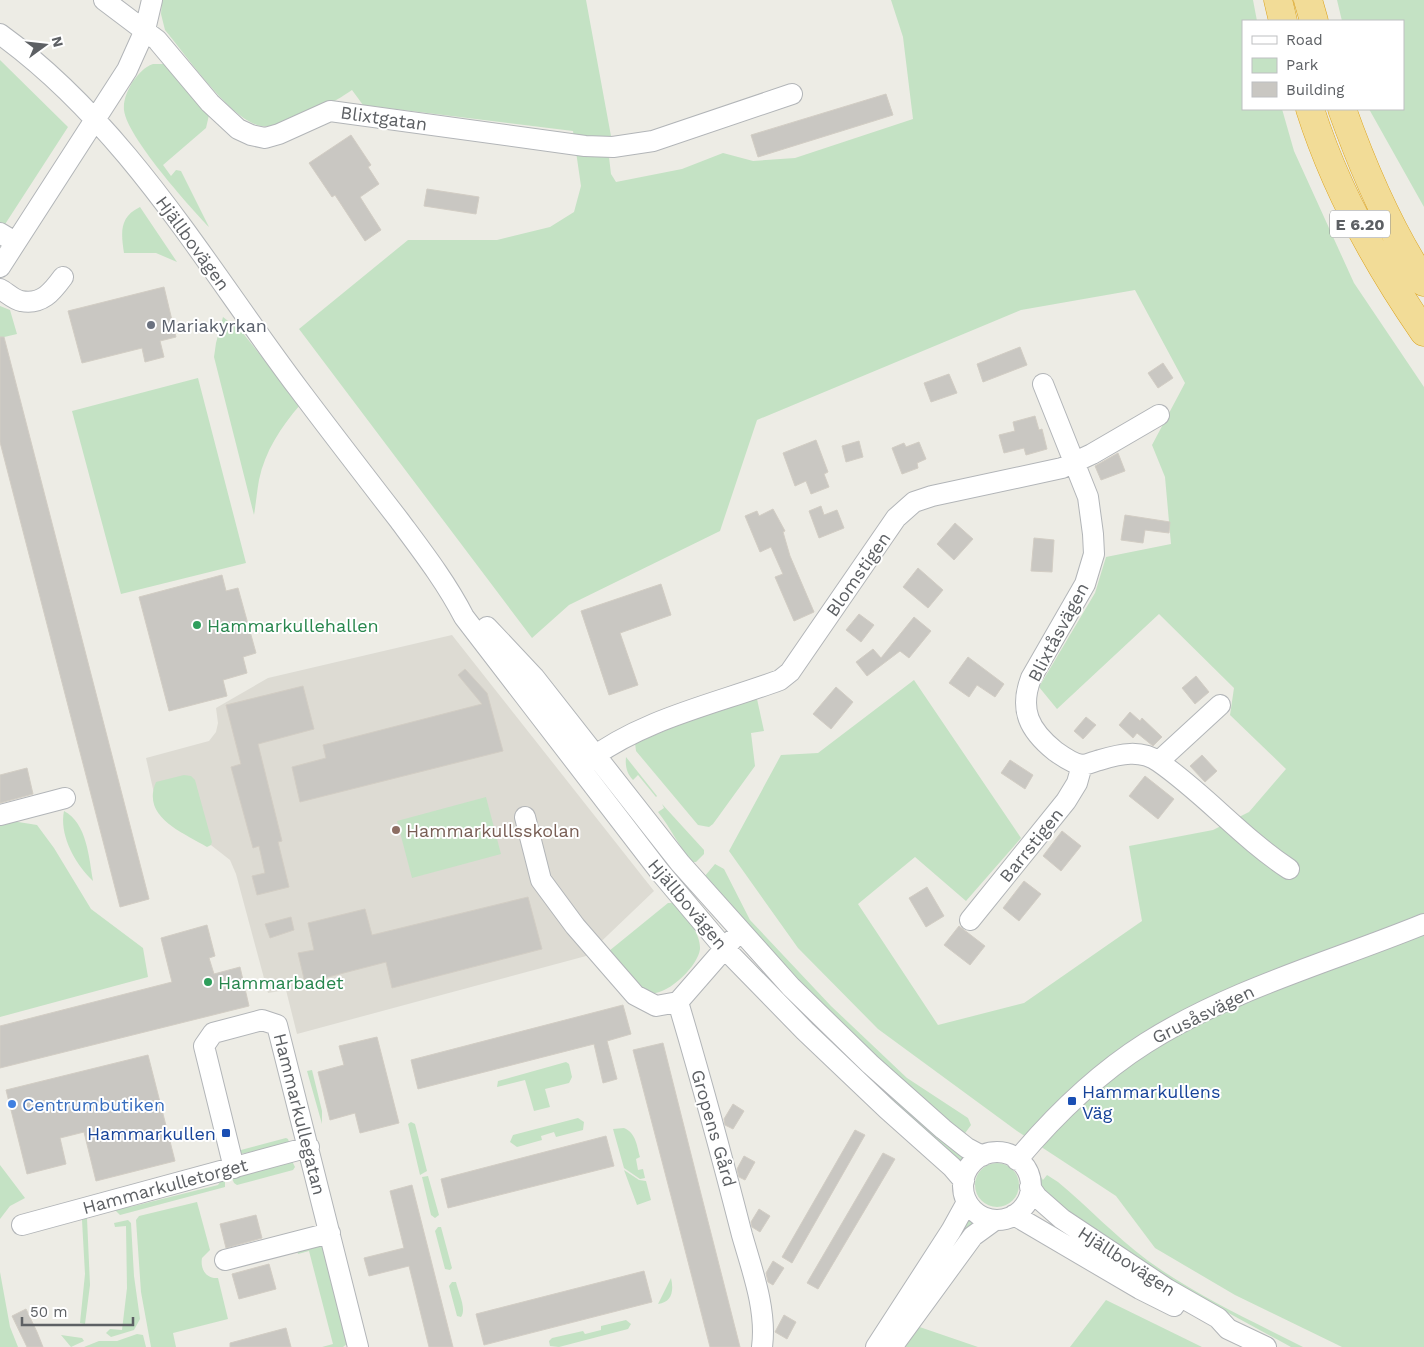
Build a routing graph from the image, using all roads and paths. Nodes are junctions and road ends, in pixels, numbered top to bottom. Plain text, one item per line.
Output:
1 (104, 0) edge
2 (152, 0) edge
3 (1278, 0) edge
4 (1308, 0) edge
5 (1283, 20) edge
6 (1314, 20) edge
7 (145, 30) junction
8 (0, 34) edge
9 (792, 94) dead end
10 (1310, 110) edge
11 (1342, 110) edge
12 (95, 120) junction
13 (7, 237) edge
14 (0, 267) edge
15 (63, 277) dead end
16 (1424, 282) edge
17 (0, 289) edge
18 (1424, 332) edge
19 (1043, 384) dead end
20 (1159, 415) dead end
21 (1075, 463) junction
22 (452, 593) junction
23 (1220, 706) dead end
24 (596, 754) junction
25 (1159, 761) junction
26 (1082, 765) junction
27 (578, 768) junction
28 (65, 798) dead end
29 (0, 815) edge
30 (525, 817) dead end
31 (1289, 869) dead end
32 (970, 920) dead end
33 (1424, 924) edge
34 (740, 932) junction
35 (724, 948) junction
36 (678, 1002) junction
37 (309, 1147) junction
38 (982, 1156) junction
39 (1017, 1160) junction
40 (234, 1168) junction
41 (964, 1181) junction
42 (1030, 1187) junction
43 (967, 1202) junction
44 (1005, 1218) junction
45 (22, 1225) dead end
46 (330, 1232) junction
47 (225, 1260) dead end
48 (1228, 1328) junction
49 (358, 1347) edge
50 (762, 1347) edge
51 (876, 1347) edge
52 (892, 1347) edge
53 (1266, 1347) edge

1 - 7 street, Blixtgatan
2 - 7 street
3 - 5 highway
4 - 6 highway
7 - 9 street, Blixtgatan
7 - 12 street
8 - 12 street, Hjällbovägen
10 - 18 highway, E 6.20
11 - 16 highway, E 6.20
12 - 13 street
12 - 22 street, Hjällbovägen
13 - 14 street
15 - 17 street
19 - 21 street, Blixtåsvägen
20 - 21 street, Blomstigen
21 - 24 street, Blomstigen
21 - 26 street, Blixtåsvägen
22 - 24 street, Hjällbovägen
22 - 27 street, Hjällbovägen
23 - 25 street
24 - 27 street, Blomstigen
24 - 34 street, Hjällbovägen
25 - 26 street
25 - 31 street
26 - 32 street, Barrstigen
27 - 35 street, Hjällbovägen
28 - 29 street
30 - 36 street
33 - 39 street, Grusåsvägen
34 - 35 street
34 - 38 street, Hjällbovägen
35 - 36 street
35 - 41 street, Hjällbovägen
36 - 50 street, Gropens Gård
37 - 40 street, Hammarkulletorget
37 - 40 street, Hammarkullegatan
37 - 46 street, Hammarkullegatan
38 - 39 street
38 - 41 street
39 - 42 street
40 - 45 street, Hammarkulletorget
41 - 43 street
42 - 44 street
42 - 48 street, Hjällbovägen
43 - 44 street
43 - 51 street
44 - 48 street, Hjällbovägen
44 - 52 street
46 - 47 street
46 - 49 street, Hammarkullegatan
48 - 53 street, Hjällbovägen

